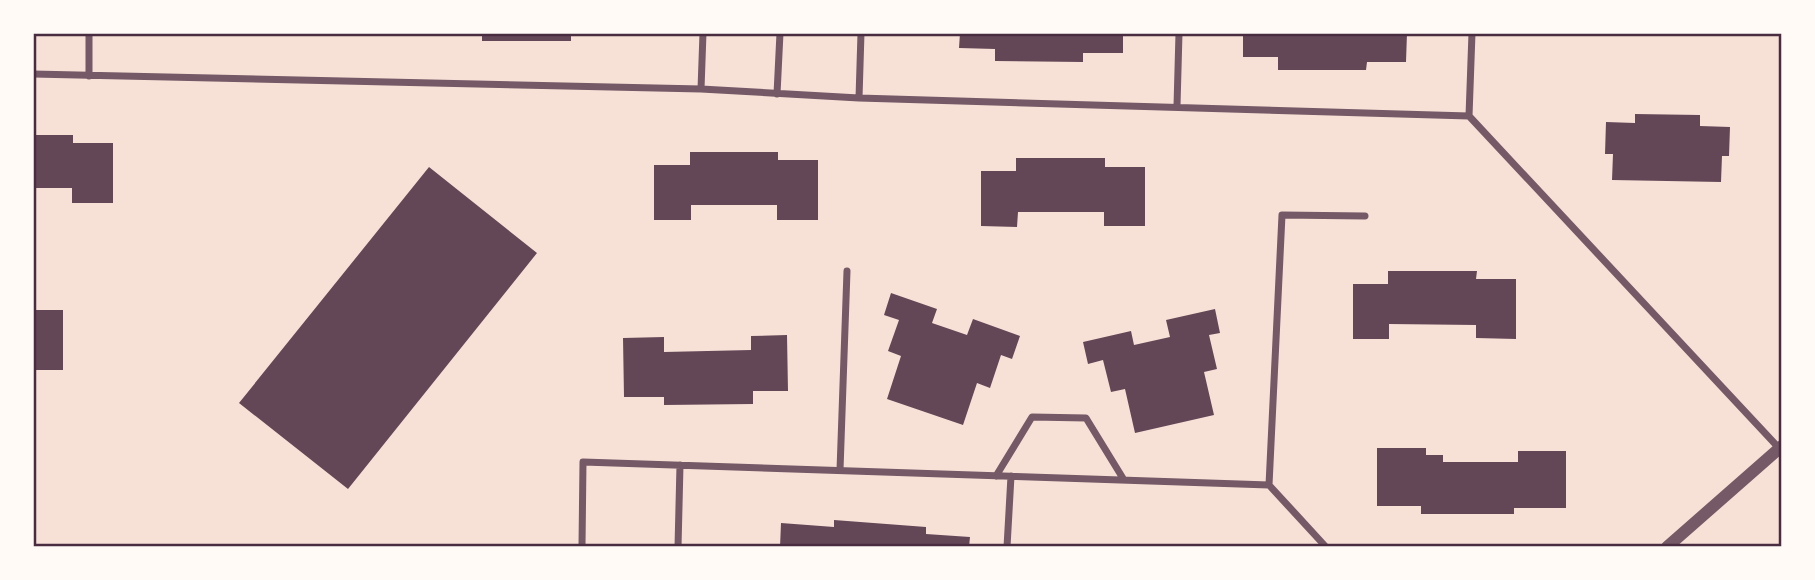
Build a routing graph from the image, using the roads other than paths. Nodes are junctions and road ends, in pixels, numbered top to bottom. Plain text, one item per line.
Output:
1 (89, 33) edge
2 (703, 33) edge
3 (780, 33) edge
4 (862, 33) edge
5 (1179, 33) edge
6 (1472, 33) edge
7 (33, 74) edge
8 (89, 76) junction
9 (701, 89) junction
10 (777, 94) junction
11 (859, 98) junction
12 (1177, 106) junction
13 (1469, 116) junction
14 (1366, 216) dead end
15 (847, 271) dead end
16 (1780, 447) edge
17 (680, 465) junction
18 (841, 470) junction
19 (996, 476) junction
20 (1011, 476) junction
21 (1124, 480) junction
22 (1269, 485) junction
23 (582, 546) edge
24 (678, 547) edge
25 (1007, 547) edge
26 (1326, 547) edge
27 (1667, 547) edge

1 - 8 street
2 - 9 street
3 - 10 street
4 - 11 street
5 - 12 street
6 - 13 street
7 - 8 street
8 - 9 street
9 - 10 street
10 - 11 street
11 - 12 street
12 - 13 street
13 - 16 street
14 - 22 street
15 - 18 street
16 - 27 street
17 - 18 street
17 - 23 street
17 - 24 street
18 - 19 street
19 - 20 street
19 - 21 street
20 - 21 street
20 - 25 street
21 - 22 street
22 - 26 street

